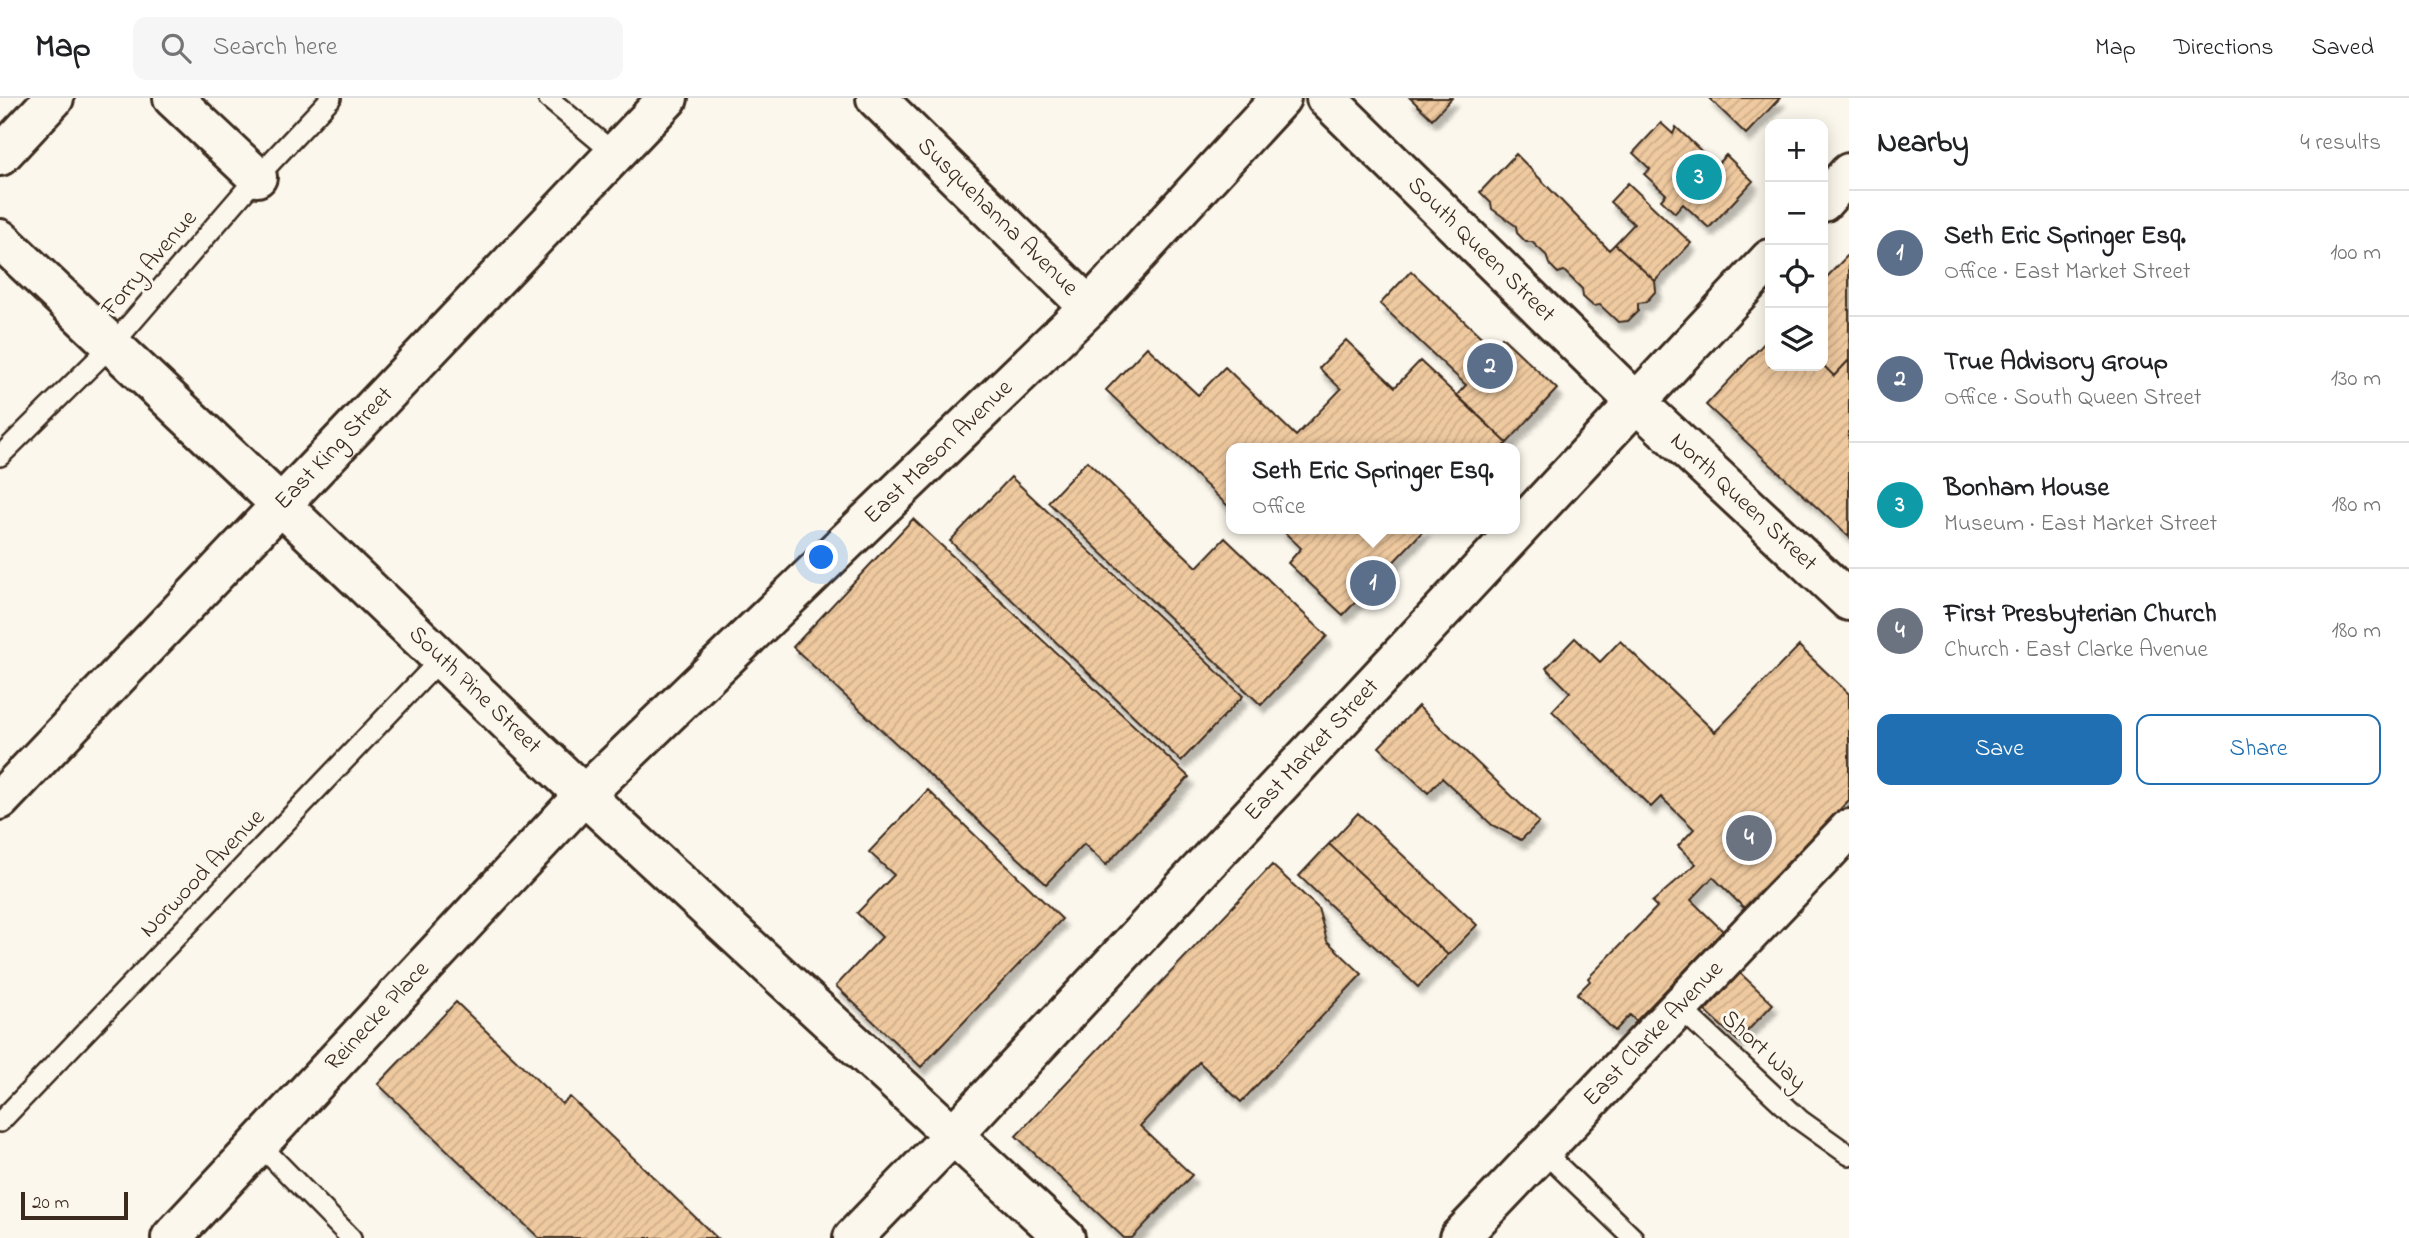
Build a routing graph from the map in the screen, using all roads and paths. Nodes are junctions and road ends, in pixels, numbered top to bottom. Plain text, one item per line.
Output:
1 (54, 98) edge
2 (173, 98) edge
3 (331, 98) edge
4 (548, 98) edge
5 (668, 98) edge
6 (876, 98) edge
7 (1281, 98) edge
8 (1325, 98) edge
9 (615, 154) junction
10 (0, 156) edge
11 (1849, 173) edge
12 (257, 177) junction
13 (1828, 196) edge
14 (0, 239) edge
15 (1765, 264) edge
16 (1089, 307) junction
17 (113, 344) junction
18 (1637, 403) junction
19 (0, 456) edge
20 (281, 505) junction
21 (1520, 528) edge
22 (1515, 534) edge
23 (1849, 601) edge
24 (441, 659) junction
25 (584, 795) junction
26 (0, 800) edge
27 (1849, 829) edge
28 (1679, 1007) junction
29 (0, 1122) edge
30 (954, 1134) junction
31 (259, 1144) junction
32 (1542, 1150) junction
33 (1849, 1155) edge
34 (172, 1238) edge
35 (351, 1238) edge
36 (852, 1238) edge
37 (1065, 1238) edge
38 (1458, 1238) edge
39 (1633, 1238) edge

1 - 10 street
2 - 12 street
3 - 12 lane, Forry Avenue
4 - 9 lane
5 - 9 street, East King Street
6 - 16 street, Susquehanna Avenue
7 - 16 street, East Mason Avenue
8 - 18 street, South Queen Street
9 - 20 street, East King Street
11 - 13 street
12 - 17 lane, Forry Avenue
14 - 17 street, South Pine Street
15 - 18 street, East Market Street
16 - 25 street, East Mason Avenue
17 - 19 lane, Forry Avenue
17 - 20 street, South Pine Street
18 - 21 street, East Market Street
18 - 23 street, North Queen Street
20 - 24 street, South Pine Street
20 - 26 street, East King Street
22 - 30 street, East Market Street
24 - 25 street, South Pine Street
24 - 29 lane, Norwood Avenue
25 - 30 street, South Pine Street
25 - 31 street, Reinecke Place
27 - 28 street, East Clarke Avenue
28 - 32 street, East Clarke Avenue
28 - 33 lane, Short Way
30 - 36 street, East Market Street
30 - 37 street, South Pine Street
31 - 34 street, Reinecke Place
31 - 35 lane
32 - 38 street, East Clarke Avenue
32 - 39 lane

